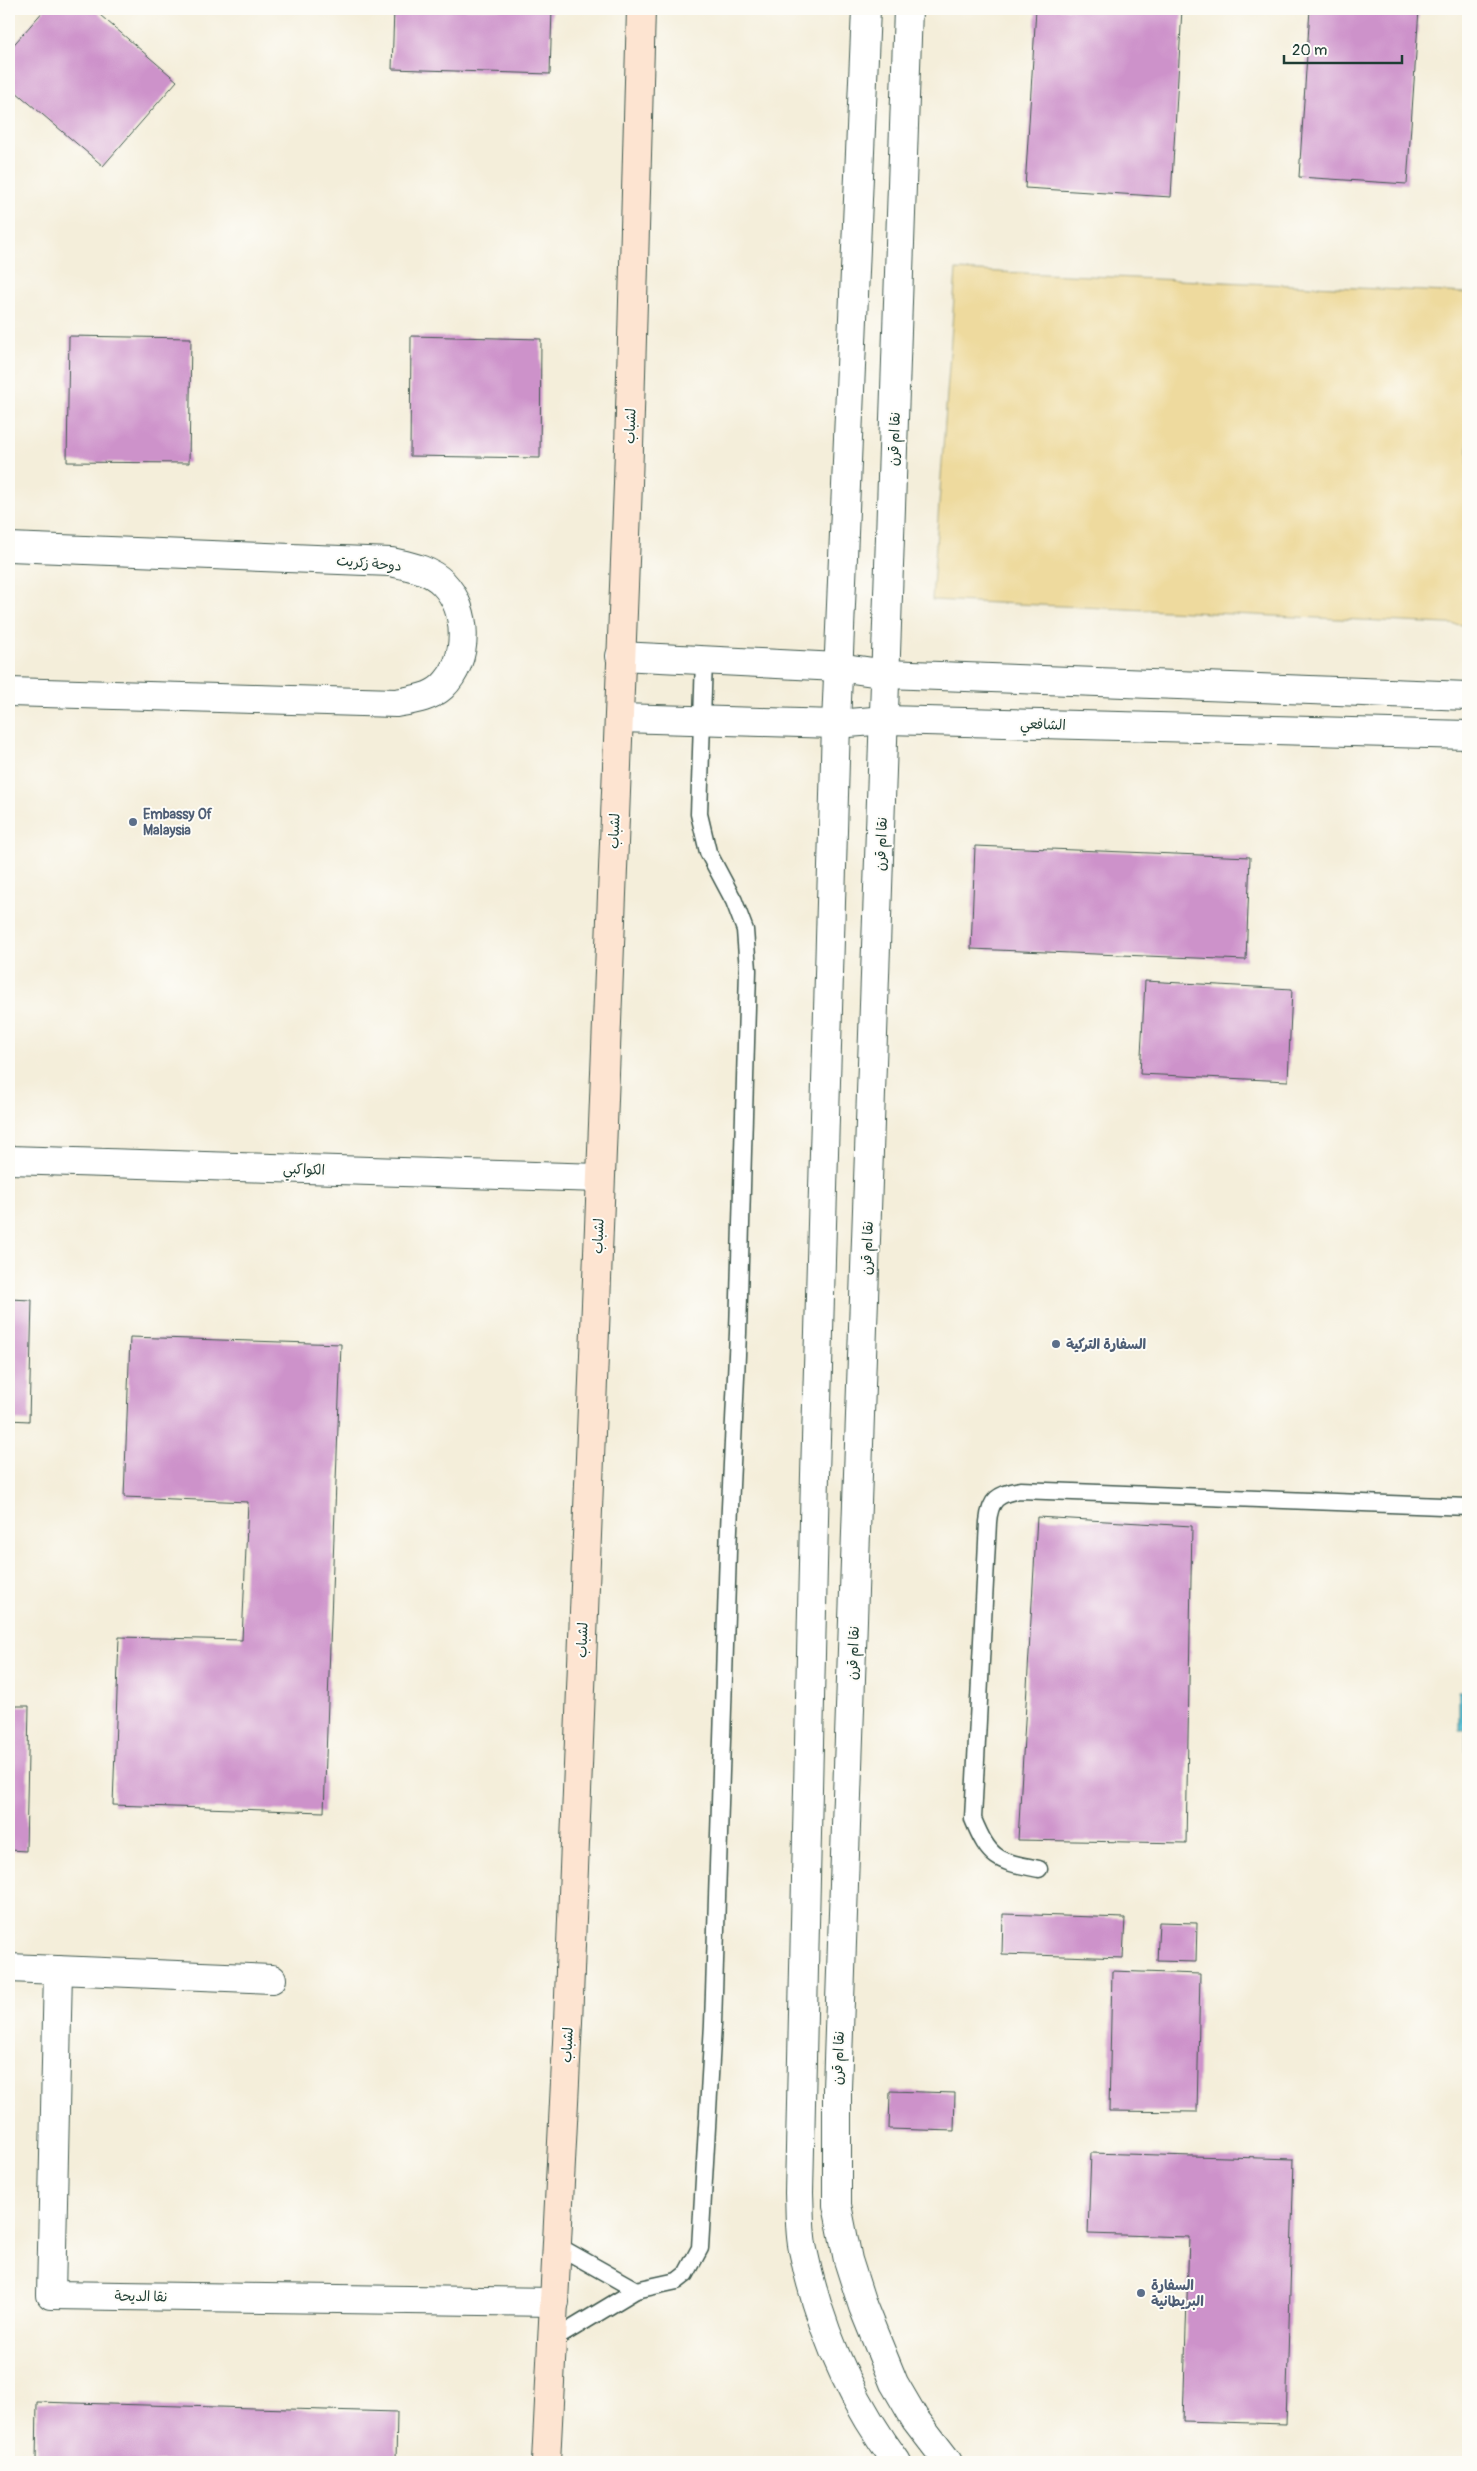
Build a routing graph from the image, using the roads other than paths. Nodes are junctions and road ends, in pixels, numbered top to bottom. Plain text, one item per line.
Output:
1 (641, 9) edge
2 (866, 9) edge
3 (908, 9) edge
4 (9, 547) edge
5 (620, 656) junction
6 (704, 659) junction
7 (838, 667) junction
8 (887, 674) junction
9 (9, 692) edge
10 (1468, 696) edge
11 (619, 718) junction
12 (701, 719) junction
13 (886, 720) junction
14 (836, 724) junction
15 (1468, 735) edge
16 (9, 1160) edge
17 (600, 1178) junction
18 (1468, 1507) edge
19 (1039, 1869) dead end
20 (9, 1968) edge
21 (58, 1970) junction
22 (272, 1978) dead end
23 (558, 2246) junction
24 (636, 2290) junction
25 (555, 2302) junction
26 (553, 2340) junction
27 (546, 2462) edge
28 (897, 2462) edge
29 (948, 2462) edge

1 - 5 street, لشباب
2 - 7 street
3 - 8 street, نقا ام قرن
4 - 9 street, دوحة زكريت
5 - 6 street
5 - 11 street, لشباب
6 - 7 street
6 - 12 lane
7 - 8 street
7 - 14 street
8 - 10 street
8 - 13 street, نقا ام قرن
11 - 12 street, الشافعي
11 - 17 street, لشباب
12 - 14 street, الشافعي
12 - 24 lane
13 - 14 street, الشافعي
13 - 15 street, الشافعي
13 - 29 street, نقا ام قرن
14 - 28 street
16 - 17 street, الكواكبي
17 - 23 street, لشباب
18 - 19 lane
20 - 21 street
21 - 22 street
21 - 25 street, نقا الديحة
23 - 24 lane
23 - 25 street, لشباب
24 - 26 lane
25 - 26 street, لشباب
26 - 27 street, لشباب

